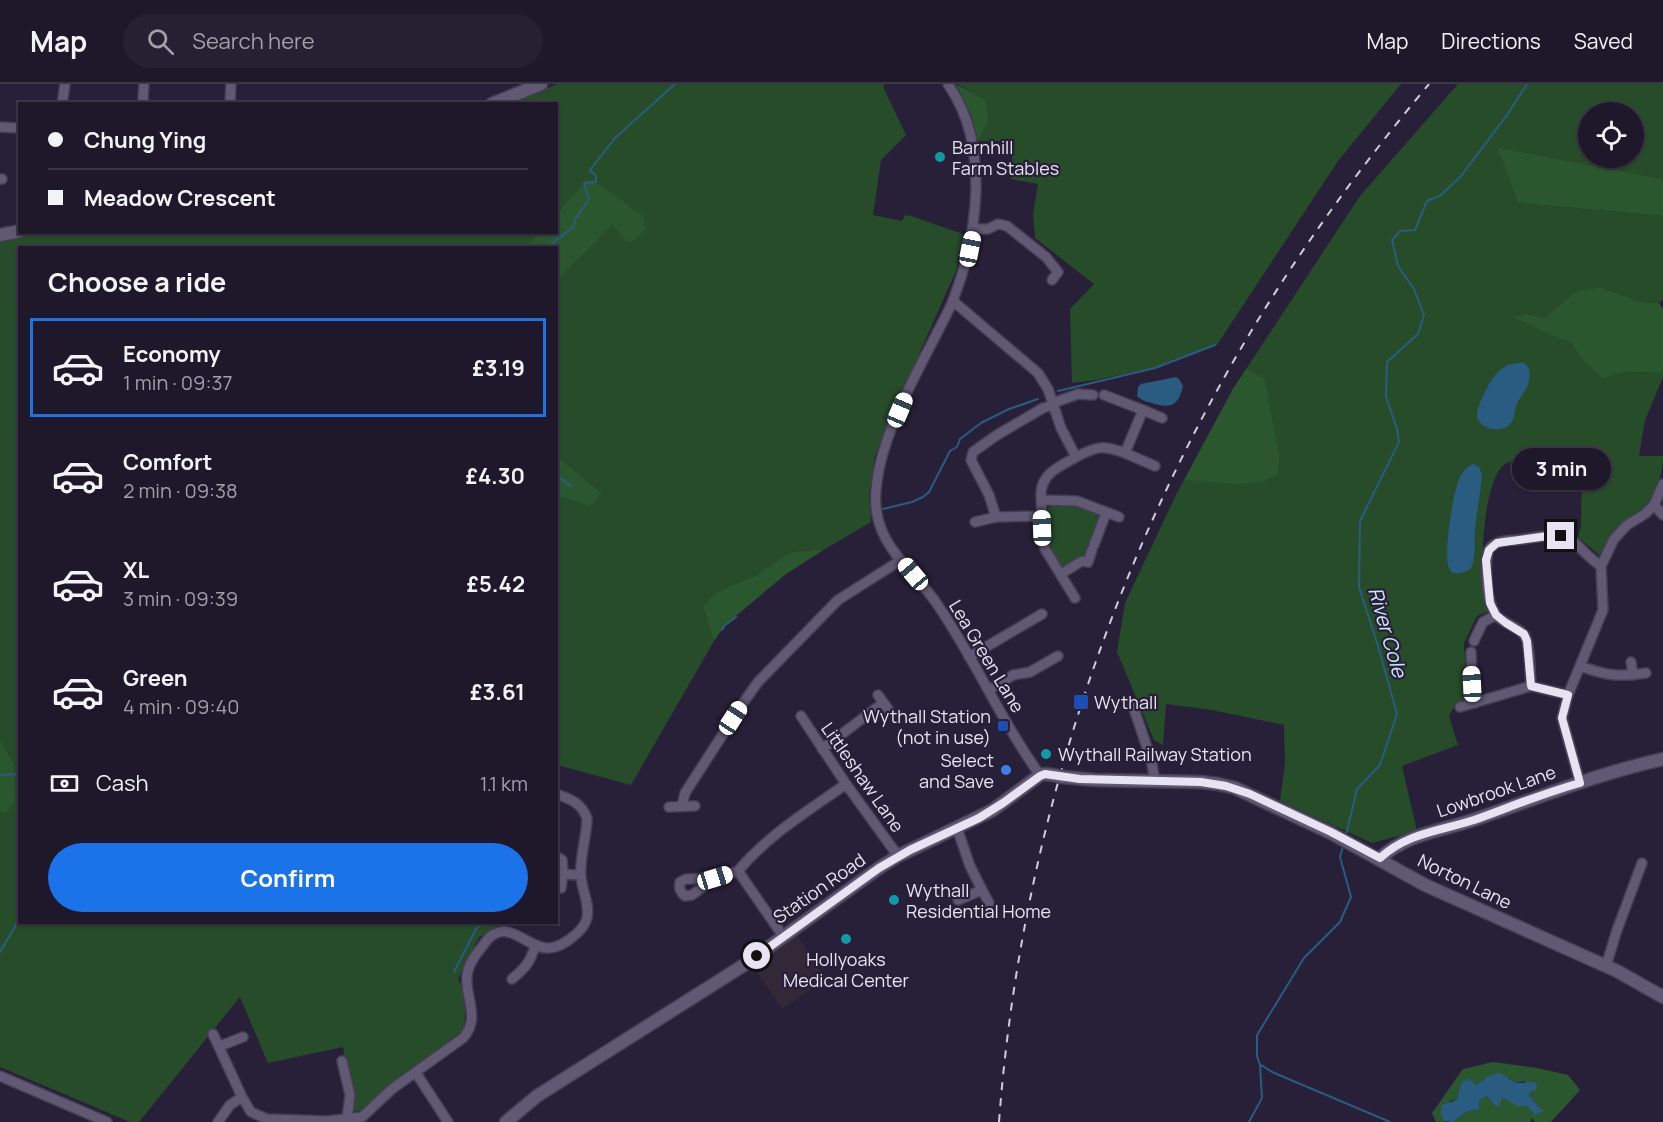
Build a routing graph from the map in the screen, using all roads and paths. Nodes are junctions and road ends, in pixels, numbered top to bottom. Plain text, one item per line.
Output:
1 (65, 84) edge
2 (144, 84) edge
3 (231, 84) edge
4 (541, 84) edge
5 (948, 84) edge
6 (62, 102) edge
7 (144, 102) edge
8 (230, 102) edge
9 (497, 102) edge
10 (0, 127) edge
11 (18, 128) edge
12 (974, 229) junction
13 (18, 231) edge
14 (0, 235) edge
15 (1052, 280) dead end
16 (953, 301) junction
17 (1093, 394) dead end
18 (1104, 394) dead end
19 (1053, 404) junction
20 (1143, 410) junction
21 (1162, 418) dead end
22 (1125, 453) junction
23 (1076, 457) junction
24 (1155, 466) dead end
25 (1663, 484) edge
26 (1041, 500) junction
27 (1654, 505) junction
28 (1107, 513) junction
29 (1663, 515) edge
30 (1041, 516) junction
31 (996, 517) junction
32 (1119, 517) dead end
33 (975, 522) dead end
34 (901, 560) junction
35 (1601, 566) junction
36 (1061, 574) junction
37 (1075, 598) dead end
38 (1042, 614) dead end
39 (1496, 615) junction
40 (1474, 641) dead end
41 (1471, 652) dead end
42 (1058, 656) dead end
43 (969, 657) junction
44 (1631, 662) dead end
45 (1580, 666) junction
46 (1646, 673) dead end
47 (1633, 675) junction
48 (1531, 686) junction
49 (988, 690) junction
50 (1568, 695) junction
51 (1475, 703) junction
52 (1133, 706) dead end
53 (1460, 707) dead end
54 (890, 711) dead end
55 (801, 716) dead end
56 (822, 749) junction
57 (1663, 759) edge
58 (1040, 776) junction
59 (1155, 782) junction
60 (1580, 783) junction
61 (846, 784) junction
62 (558, 795) edge
63 (682, 806) junction
64 (694, 806) dead end
65 (669, 807) dead end
66 (957, 828) junction
67 (898, 856) junction
68 (558, 857) edge
69 (1380, 858) junction
70 (1642, 863) dead end
71 (738, 871) junction
72 (563, 874) junction
73 (580, 875) junction
74 (715, 878) dead end
75 (558, 888) edge
76 (982, 890) junction
77 (958, 900) dead end
78 (989, 903) dead end
79 (496, 924) edge
80 (498, 933) junction
81 (783, 936) junction
82 (535, 946) junction
83 (1606, 966) junction
84 (512, 979) dead end
85 (1663, 997) edge
86 (213, 1034) dead end
87 (243, 1037) dead end
88 (220, 1046) junction
89 (342, 1062) dead end
90 (416, 1073) junction
91 (0, 1076) edge
92 (242, 1097) junction
93 (347, 1119) junction
94 (312, 1121) edge
95 (107, 1122) edge
96 (218, 1122) edge
97 (448, 1122) edge
98 (507, 1122) edge

1 - 6 street
2 - 7 street
3 - 8 street
4 - 9 street
5 - 12 street, Lea Green Lane
10 - 11 street
12 - 15 street
12 - 16 street, Lea Green Lane
13 - 14 street
16 - 19 street
16 - 34 street, Lea Green Lane
17 - 19 street
18 - 20 street
19 - 23 street
19 - 31 street
20 - 21 street
20 - 22 street
22 - 23 street
22 - 24 street
23 - 26 street
25 - 27 street
26 - 28 street
26 - 30 street
27 - 29 street
27 - 35 street
28 - 32 street
28 - 36 street
30 - 31 street
30 - 36 street
31 - 33 street
34 - 43 street, Lea Green Lane
34 - 63 street
35 - 39 street
35 - 45 street
36 - 37 street
38 - 43 street
39 - 40 street
39 - 48 street
41 - 51 street
42 - 49 street
43 - 49 street, Lea Green Lane
44 - 47 street
45 - 47 street
45 - 50 street
46 - 47 street
48 - 50 street
48 - 51 street
49 - 58 street, Lea Green Lane
50 - 60 street
51 - 53 street
52 - 59 street
54 - 56 street
55 - 56 street, Littleshaw Lane
56 - 61 street, Littleshaw Lane
57 - 60 street, Lowbrook Lane
58 - 59 street, Norton Lane
58 - 66 street, Station Road
59 - 69 street, Norton Lane
60 - 69 street, Lowbrook Lane
61 - 67 street, Littleshaw Lane
61 - 71 street
62 - 73 street
63 - 64 street
63 - 65 street
66 - 67 street, Station Road
66 - 76 street
67 - 81 street, Station Road
68 - 72 street
69 - 83 street, Norton Lane
70 - 83 street
71 - 74 street
71 - 81 street
72 - 73 street
72 - 75 street
73 - 82 street
76 - 77 street
76 - 78 street
79 - 80 street
80 - 82 street
80 - 90 street
81 - 98 street, Station Road
82 - 84 street
83 - 85 street, Norton Lane
86 - 88 street
87 - 88 street
88 - 92 street
89 - 93 street
90 - 93 street
90 - 97 street
91 - 95 street
92 - 94 street
92 - 96 street
93 - 94 street

